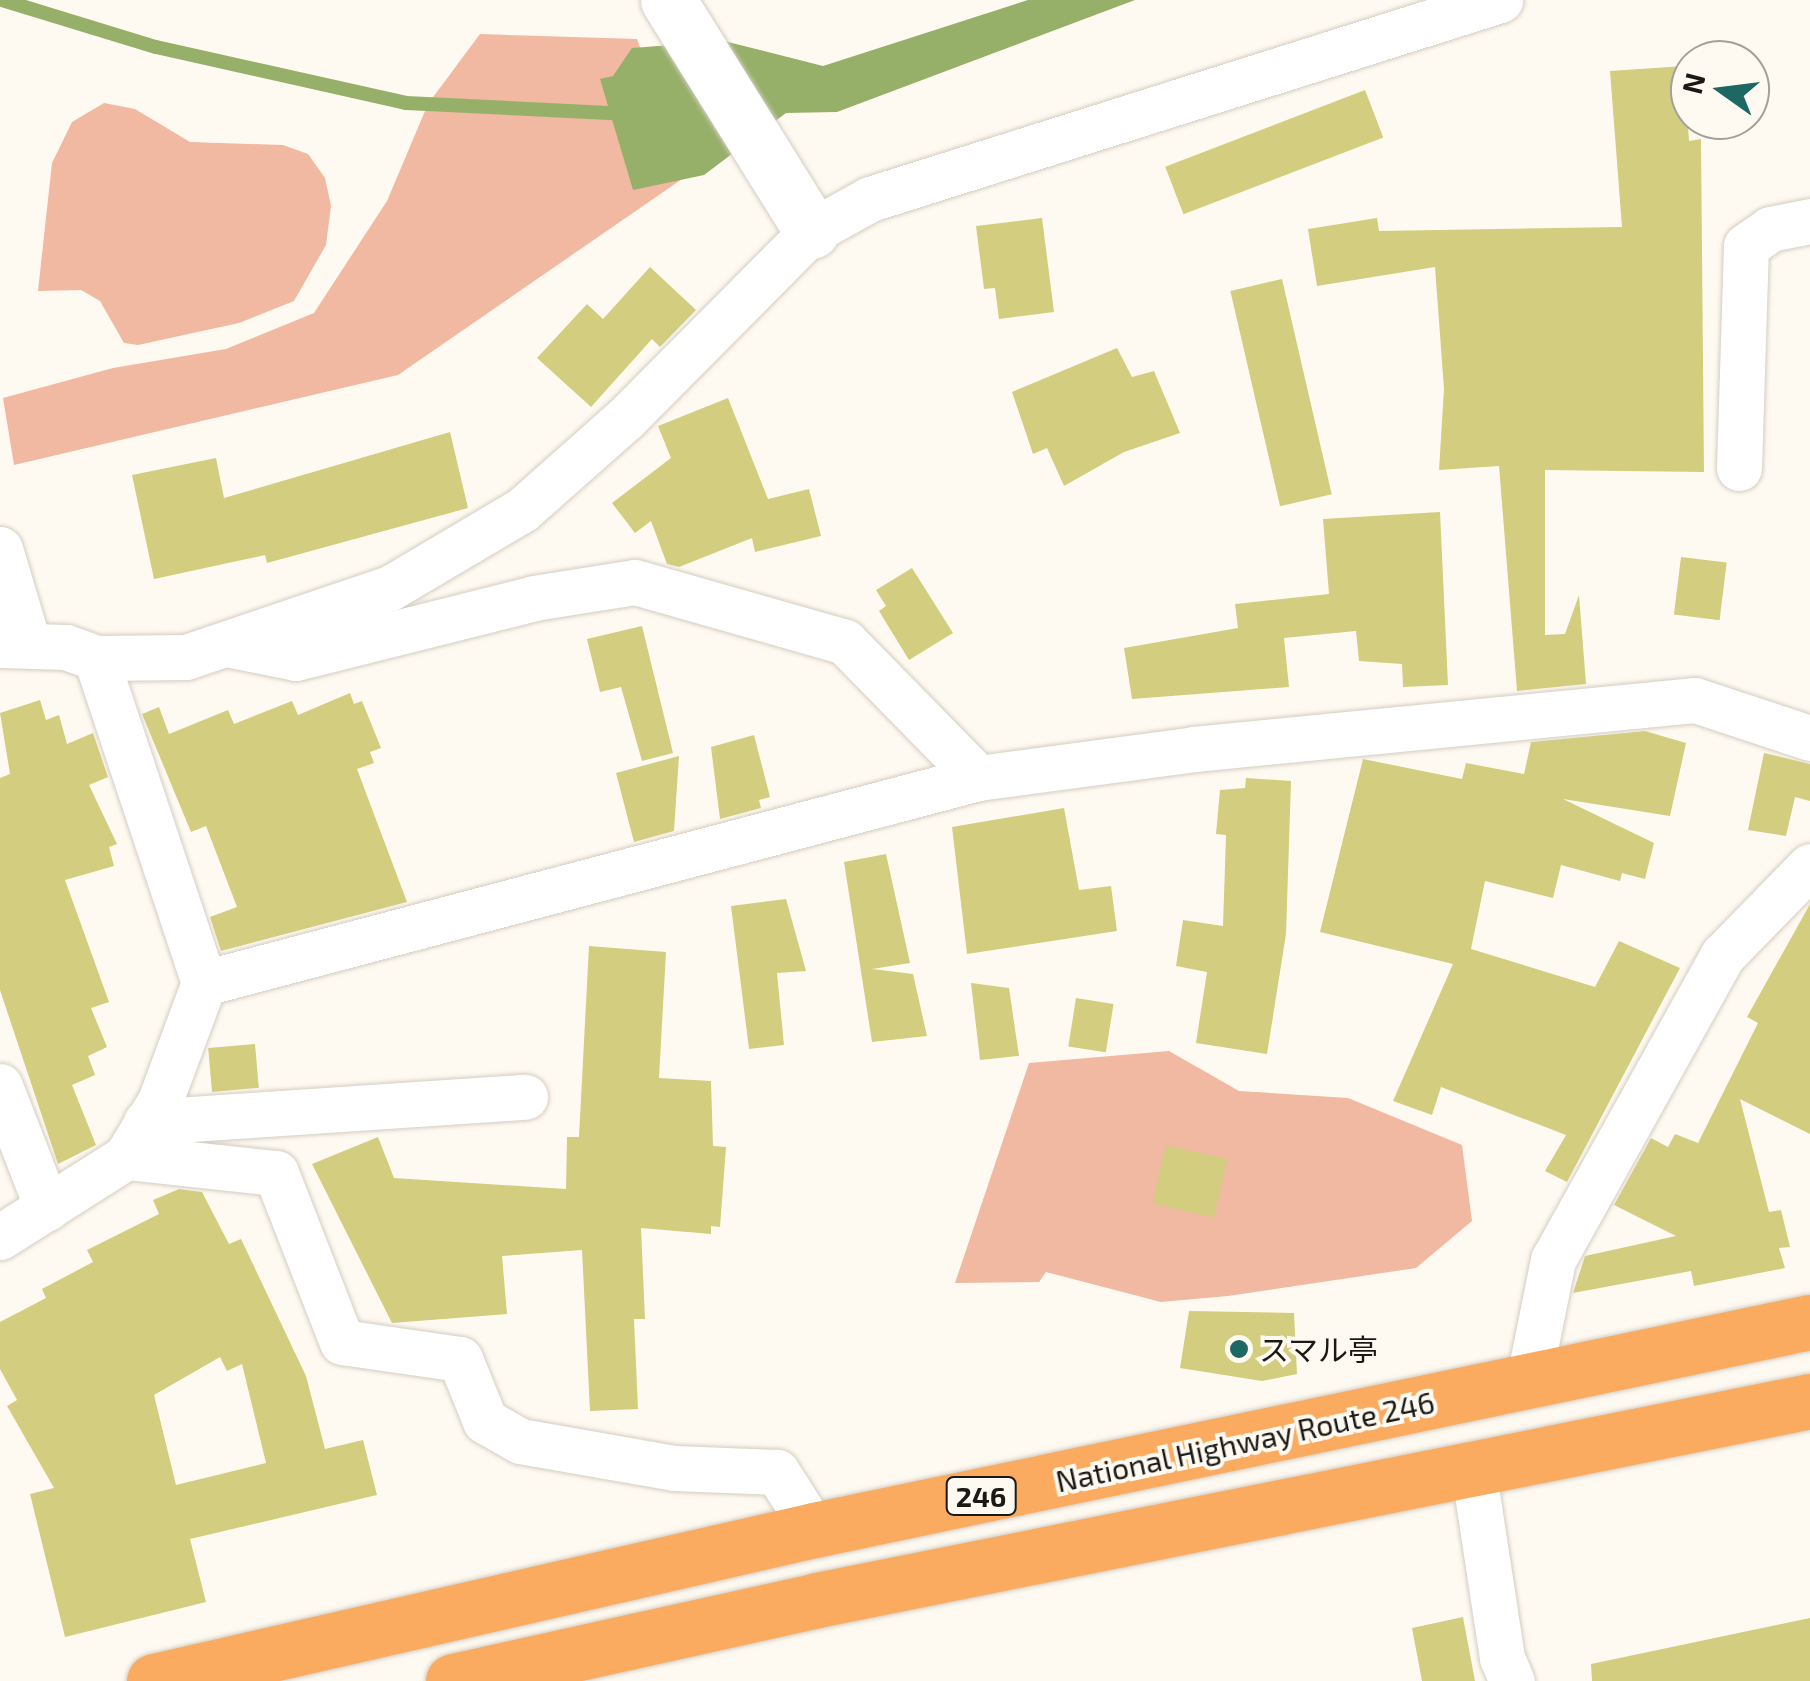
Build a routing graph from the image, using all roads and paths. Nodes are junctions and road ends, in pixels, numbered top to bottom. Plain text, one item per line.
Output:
1 (1500, 0) edge
2 (680, 21) edge
3 (1810, 221) edge
4 (812, 232) junction
5 (1739, 468) dead end
6 (0, 549) edge
7 (14, 644) edge
8 (230, 645) junction
9 (96, 658) junction
10 (1810, 738) edge
11 (978, 778) junction
12 (1808, 873) edge
13 (204, 983) junction
14 (0, 1086) edge
15 (525, 1097) dead end
16 (136, 1140) junction
17 (46, 1208) junction
18 (0, 1237) edge
19 (1810, 1322) edge
20 (1528, 1382) junction
21 (1810, 1400) edge
22 (1474, 1468) junction
23 (814, 1530) junction
24 (154, 1681) edge
25 (453, 1681) edge
26 (1512, 1681) edge

1 - 4 street
2 - 4 street
3 - 5 street
4 - 8 street
6 - 7 street
7 - 9 street
8 - 9 street
8 - 11 street
9 - 13 street
10 - 11 street
11 - 13 street
12 - 20 street
13 - 16 street
14 - 17 street
15 - 16 street
16 - 17 street
16 - 23 street
17 - 18 street
19 - 20 highway, National Highway Route 246 / 246
20 - 23 highway, National Highway Route 246 / 246
21 - 22 highway, 246
22 - 25 highway, 246
22 - 26 street
23 - 24 highway, National Highway Route 246 / 246

